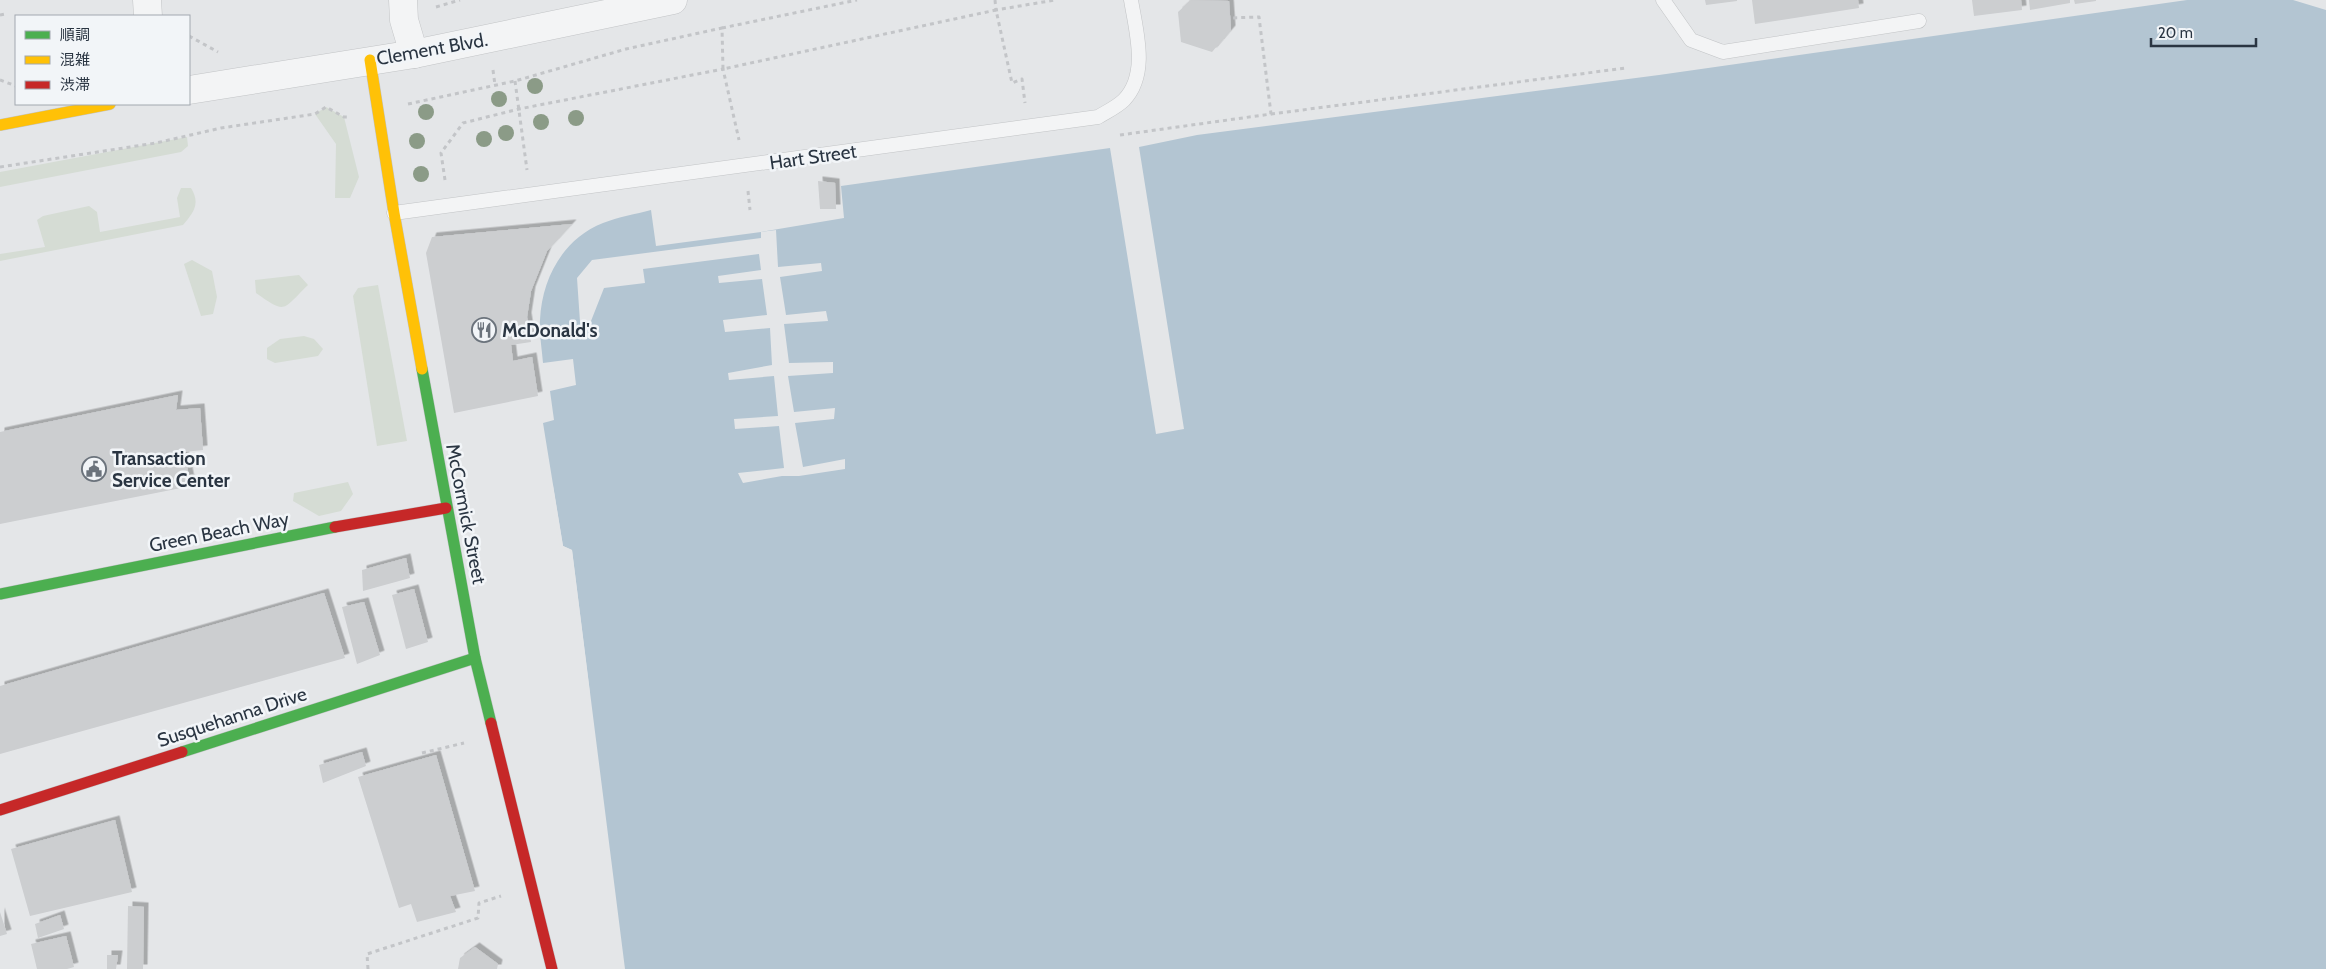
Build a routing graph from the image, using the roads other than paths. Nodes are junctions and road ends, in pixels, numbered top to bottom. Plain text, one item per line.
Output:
1 (147, 0) edge
2 (403, 0) edge
3 (673, 0) edge
4 (1131, 0) edge
5 (1662, 0) edge
6 (148, 15) edge
7 (1919, 21) dead end
8 (414, 54) junction
9 (370, 60) junction
10 (190, 90) edge
11 (105, 105) edge
12 (0, 125) edge
13 (394, 213) junction
14 (446, 508) junction
15 (0, 594) edge
16 (476, 658) junction
17 (0, 810) edge
18 (552, 969) edge

1 - 6 street
2 - 8 street
3 - 8 street, Clement Blvd.
4 - 13 lane, Hart Street
5 - 7 lane
8 - 9 street, Clement Blvd.
9 - 10 street, Clement Blvd.
9 - 13 street, McCormick Street
11 - 12 street
13 - 14 street, McCormick Street
14 - 15 street, Green Beach Way
14 - 16 street, McCormick Street
16 - 17 street, Susquehanna Drive
16 - 18 street, McCormick Street

